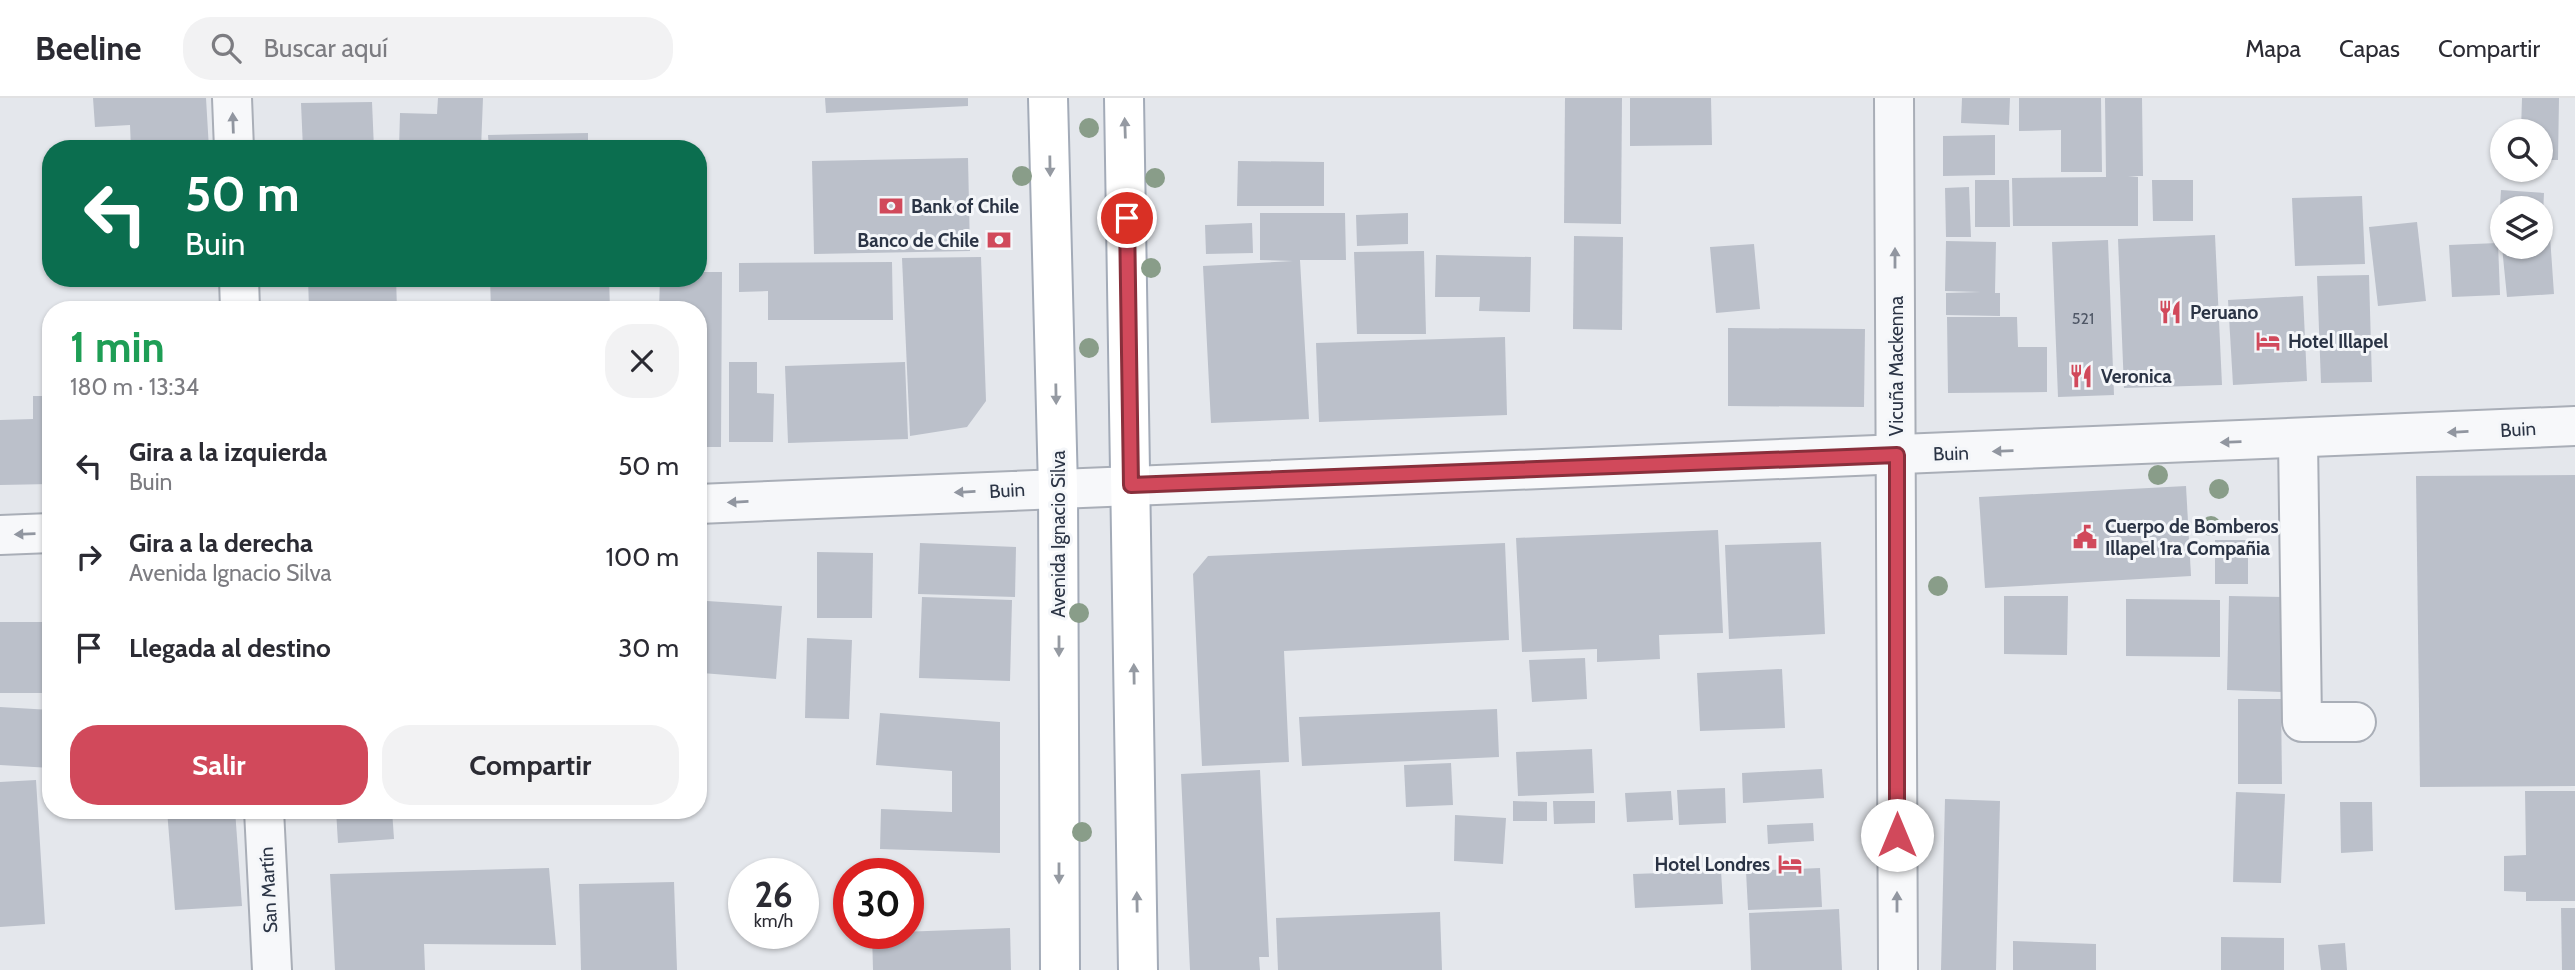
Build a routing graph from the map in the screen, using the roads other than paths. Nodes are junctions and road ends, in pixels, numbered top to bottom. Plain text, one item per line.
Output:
1 (232, 98) edge
2 (1048, 98) edge
3 (1124, 98) edge
4 (1894, 98) edge
5 (234, 140) edge
6 (2575, 426) edge
7 (2298, 440) junction
8 (1897, 455) junction
9 (1131, 485) junction
10 (1058, 488) junction
11 (707, 504) edge
12 (42, 533) edge
13 (0, 535) edge
14 (2356, 722) dead end
15 (264, 819) edge
16 (272, 970) edge
17 (1060, 970) edge
18 (1138, 970) edge
19 (1898, 970) edge

5 -> 1 street
2 -> 10 main road, Avenida Ignacio Silva
9 -> 3 main road
8 -> 4 street, Vicuña Mackenna
6 -> 7 street, Buin
7 -> 8 street, Buin
7 - 14 street
8 - 9 street, Buin
19 -> 8 street, Vicuña Mackenna
9 - 10 street, Buin
18 -> 9 main road
10 -> 11 street, Buin
10 -> 17 main road, Avenida Ignacio Silva
12 -> 13 street
15 - 16 street, San Martín

